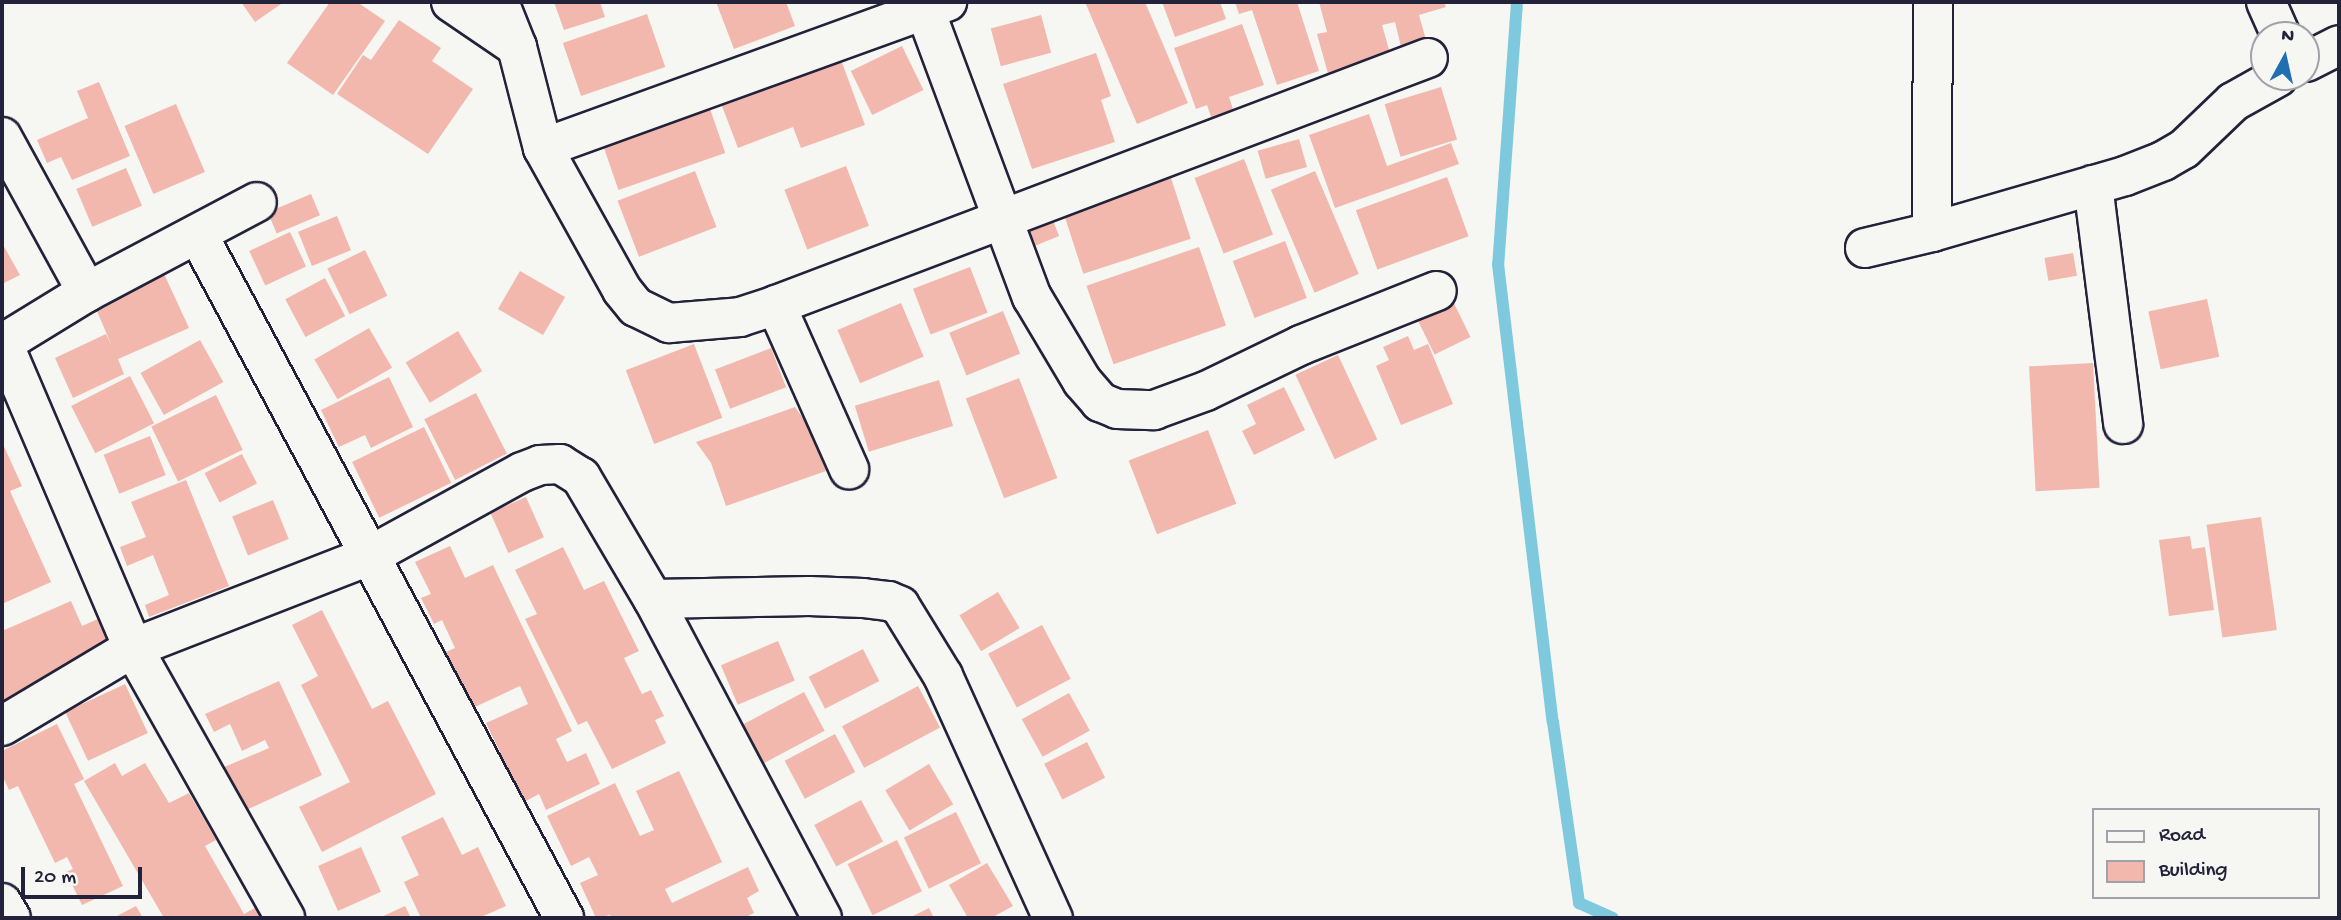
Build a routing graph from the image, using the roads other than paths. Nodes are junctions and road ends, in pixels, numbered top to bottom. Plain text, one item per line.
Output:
1 (451, 2) edge
2 (499, 2) edge
3 (1933, 2) edge
4 (2266, 2) edge
5 (931, 4) edge
6 (2275, 21) edge
7 (2339, 45) edge
8 (517, 47) junction
9 (2320, 55) edge
10 (1429, 58) dead end
11 (2253, 91) edge
12 (2, 137) edge
13 (543, 148) junction
14 (2093, 185) junction
15 (257, 202) dead end
16 (1005, 220) junction
17 (1932, 232) junction
18 (198, 235) junction
19 (1864, 248) dead end
20 (87, 292) junction
21 (1437, 292) dead end
22 (776, 305) junction
23 (2, 343) edge
24 (2123, 425) dead end
25 (849, 469) dead end
26 (371, 555) junction
27 (653, 599) junction
28 (133, 648) junction
29 (2, 726) edge
30 (2, 903) edge
31 (11, 918) edge
32 (285, 918) edge
33 (564, 918) edge
34 (822, 918) edge
35 (1053, 918) edge

1 - 8 street
2 - 8 street
3 - 17 street
4 - 6 street
5 - 13 street
5 - 16 street
7 - 9 street
8 - 13 street
10 - 16 street
11 - 14 street
12 - 20 street
13 - 22 street
14 - 17 street
14 - 24 street
15 - 18 street
16 - 21 street
16 - 22 street
17 - 19 street
18 - 20 street
18 - 26 street
20 - 23 street
22 - 25 street
23 - 28 street
26 - 27 street
26 - 28 street
26 - 33 street
27 - 34 street
27 - 35 street
28 - 29 street
28 - 32 street
30 - 31 street

